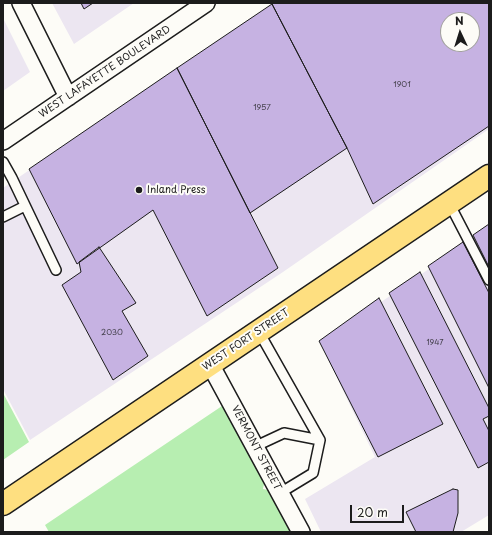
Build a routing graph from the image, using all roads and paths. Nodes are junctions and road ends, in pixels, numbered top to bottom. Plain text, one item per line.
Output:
1 (21, 3) edge
2 (206, 3) edge
3 (68, 97) junction
4 (3, 141) edge
5 (3, 162) edge
6 (489, 176) edge
7 (449, 203) junction
8 (25, 206) junction
9 (3, 217) edge
10 (56, 270) dead end
11 (489, 280) edge
12 (259, 332) junction
13 (210, 364) junction
14 (320, 440) junction
15 (254, 447) junction
16 (280, 493) junction
17 (3, 504) edge
18 (301, 532) edge

1 - 3 street
2 - 3 street, WEST LAFAYETTE BOULEVARD
3 - 4 street, WEST LAFAYETTE BOULEVARD
5 - 8 lane
6 - 7 main road, WEST FORT STREET
7 - 11 lane
7 - 12 main road, WEST FORT STREET
8 - 9 lane
8 - 10 lane
12 - 13 main road, WEST FORT STREET
12 - 14 lane
13 - 15 street, VERMONT STREET
13 - 17 main road, WEST FORT STREET
14 - 15 lane
14 - 16 lane
15 - 16 street, VERMONT STREET
16 - 18 street, VERMONT STREET

